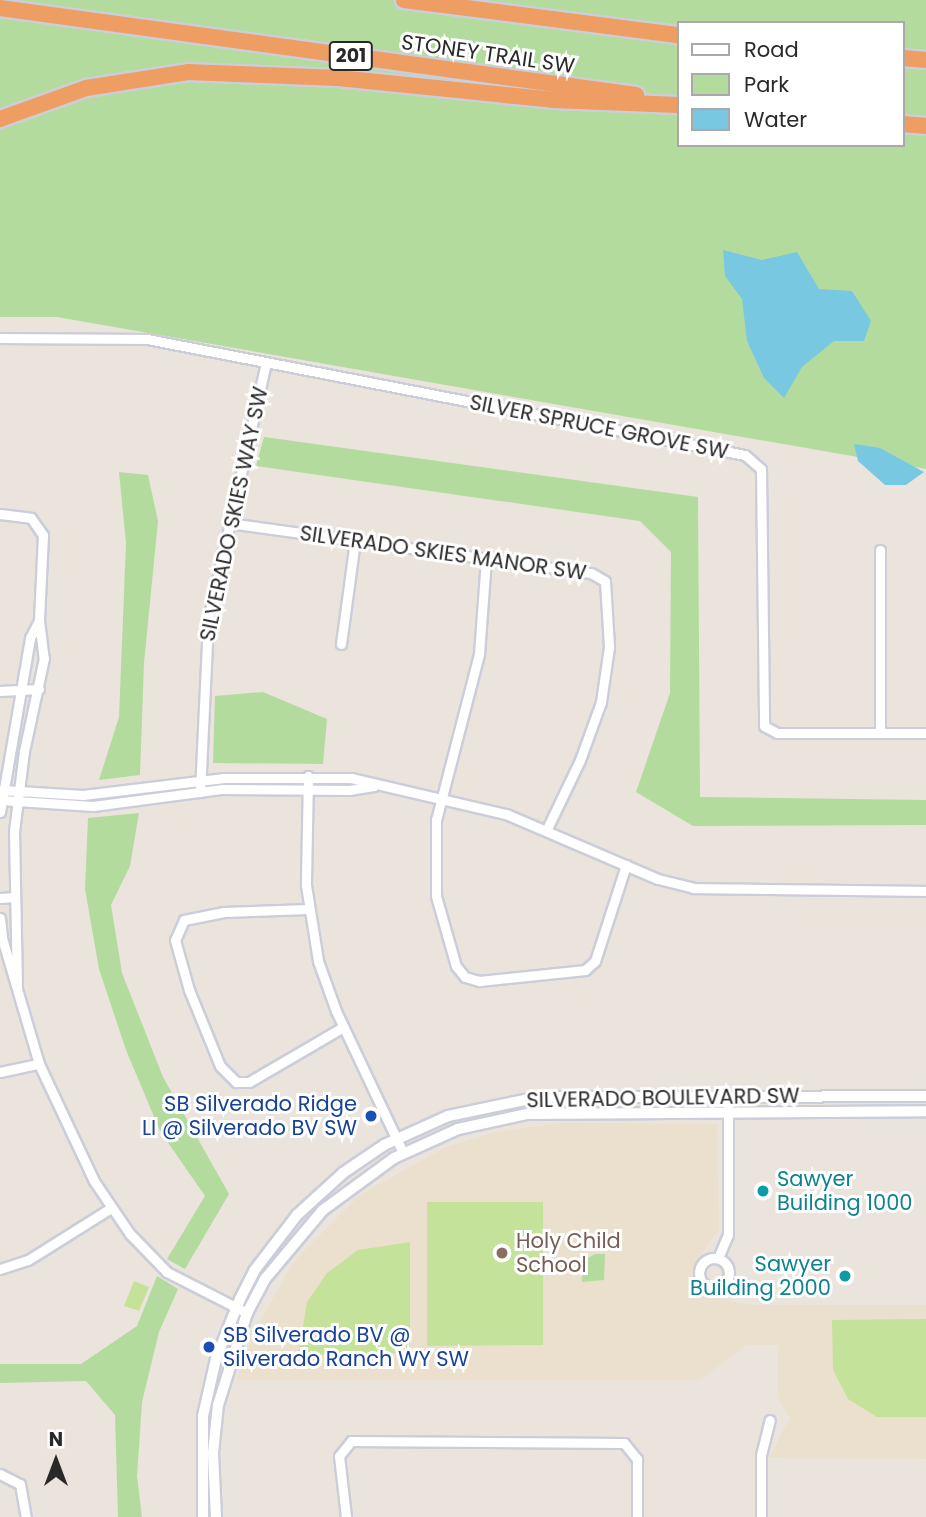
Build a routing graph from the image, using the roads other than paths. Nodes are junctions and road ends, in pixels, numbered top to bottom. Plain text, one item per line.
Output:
1 (404, 0) edge
2 (0, 8) edge
3 (678, 35) edge
4 (905, 58) edge
5 (926, 60) edge
6 (678, 103) edge
7 (678, 103) edge
8 (0, 119) edge
9 (905, 124) edge
10 (926, 126) edge
11 (0, 338) edge
12 (266, 363) junction
13 (0, 514) edge
14 (229, 523) junction
15 (355, 541) junction
16 (880, 550) dead end
17 (486, 559) junction
18 (39, 620) junction
19 (341, 643) dead end
20 (39, 689) junction
21 (22, 690) junction
22 (0, 691) edge
23 (880, 733) junction
24 (926, 733) edge
25 (308, 776) junction
26 (201, 780) junction
27 (380, 785) junction
28 (307, 787) junction
29 (2, 790) junction
30 (18, 791) junction
31 (200, 792) junction
32 (439, 797) junction
33 (1, 800) edge
34 (17, 803) junction
35 (0, 812) edge
36 (547, 828) junction
37 (626, 864) junction
38 (926, 891) edge
39 (15, 897) junction
40 (0, 898) edge
41 (308, 909) junction
42 (0, 918) edge
43 (17, 986) junction
44 (343, 1027) junction
45 (39, 1064) junction
46 (0, 1072) edge
47 (728, 1096) junction
48 (844, 1096) junction
49 (926, 1096) edge
50 (728, 1111) junction
51 (844, 1111) junction
52 (926, 1111) edge
53 (396, 1139) junction
54 (402, 1153) junction
55 (111, 1208) junction
56 (718, 1258) dead end
57 (0, 1269) edge
58 (235, 1308) junction
59 (247, 1313) junction
60 (770, 1420) dead end
61 (0, 1474) edge
62 (26, 1517) edge
63 (203, 1517) edge
64 (216, 1517) edge
65 (346, 1517) edge
66 (637, 1517) edge
67 (761, 1517) edge

1 - 3 highway, STONEY TRAIL SW
2 - 6 highway, STONEY TRAIL SW / 201
4 - 5 highway
7 - 8 highway
9 - 10 highway
11 - 12 street, SILVER SPRUCE GROVE SW
12 - 14 street, SILVERADO SKIES WAY SW
12 - 23 street, SILVER SPRUCE GROVE SW
13 - 18 street
14 - 15 street, SILVERADO SKIES MANOR SW
14 - 26 street, SILVERADO SKIES WAY SW
15 - 17 street, SILVERADO SKIES MANOR SW
15 - 19 street
16 - 23 street
17 - 32 street
17 - 36 street, SILVERADO SKIES MANOR SW
18 - 20 street
18 - 21 street
20 - 21 street
20 - 30 street
21 - 22 street
21 - 29 street
23 - 24 street, SILVER SPRUCE GROVE SW
25 - 26 street
25 - 27 street
25 - 28 street
26 - 30 street
26 - 31 street, SILVERADO SKIES WAY SW
27 - 28 street
27 - 32 street
28 - 31 street
28 - 41 street
29 - 30 street
29 - 33 street
30 - 34 street
31 - 34 street
32 - 36 street
32 - 37 street
33 - 34 street
33 - 35 street
34 - 39 street
36 - 37 street
37 - 38 street
39 - 40 street
39 - 43 street
41 - 44 street
41 - 44 street
42 - 43 street
43 - 45 street
44 - 53 street
45 - 46 street
45 - 55 street
47 - 48 street, SILVERADO BOULEVARD SW
47 - 50 street
47 - 53 street, SILVERADO BOULEVARD SW
48 - 49 street, SILVERADO BOULEVARD SW
48 - 51 street
50 - 51 street, SILVERADO BOULEVARD SW
50 - 54 street, SILVERADO BOULEVARD SW
50 - 56 street
51 - 52 street, SILVERADO BOULEVARD SW
53 - 54 street
53 - 58 street, SILVERADO BOULEVARD SW
54 - 59 street, SILVERADO BOULEVARD SW
55 - 57 street
55 - 58 street
58 - 59 street
58 - 63 street, SILVERADO BOULEVARD SW
59 - 64 street, SILVERADO BOULEVARD SW
60 - 67 street
61 - 62 street
65 - 66 street

